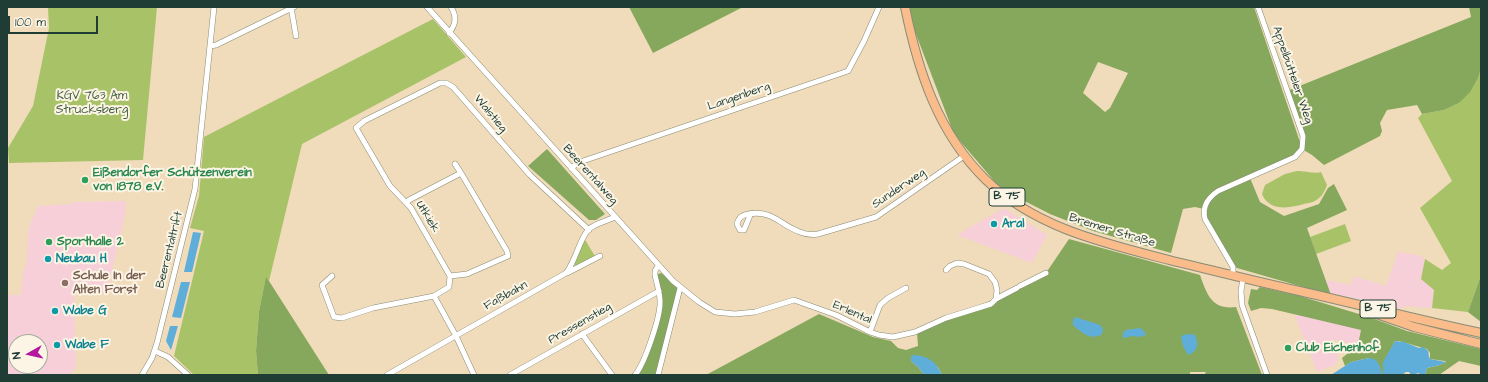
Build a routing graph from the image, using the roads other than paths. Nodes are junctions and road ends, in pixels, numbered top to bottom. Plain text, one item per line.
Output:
1 (214, 7) edge
2 (292, 7) edge
3 (426, 7) edge
4 (451, 7) edge
5 (879, 7) edge
6 (904, 7) edge
7 (1258, 7) edge
8 (449, 33) junction
9 (296, 36) dead end
10 (210, 46) junction
11 (356, 128) joint
12 (964, 156) junction
13 (455, 164) dead end
14 (571, 168) junction
15 (461, 173) junction
16 (407, 202) junction
17 (751, 214) dead end
18 (614, 217) junction
19 (589, 230) junction
20 (600, 256) dead end
21 (658, 266) junction
22 (946, 270) dead end
23 (566, 273) junction
24 (1046, 273) dead end
25 (332, 276) dead end
26 (450, 276) junction
27 (1233, 276) junction
28 (1243, 278) junction
29 (680, 288) junction
30 (906, 288) dead end
31 (659, 291) junction
32 (434, 296) junction
33 (996, 299) junction
34 (1339, 300) junction
35 (870, 332) junction
36 (1481, 333) edge
37 (582, 334) junction
38 (456, 336) junction
39 (1481, 344) edge
40 (155, 351) junction
41 (142, 375) edge
42 (188, 375) edge
43 (387, 375) edge
44 (474, 375) edge
45 (510, 375) edge
46 (612, 375) edge
47 (635, 375) edge
48 (658, 375) edge
49 (1267, 375) edge

1 - 10 street, Beerentaltrift
2 - 9 street
2 - 10 street
3 - 8 street, Beerentalweg
4 - 8 street
5 - 14 street, Langenberg
6 - 12 main road, Bremer Straße / B 75
7 - 27 street, Appelbütteler Weg
8 - 14 street, Beerentalweg
10 - 40 street, Beerentaltrift
11 - 16 street, Utkiek
11 - 19 street, Walstieg
12 - 17 street, Sunderweg
12 - 27 main road, Bremer Straße / B 75
13 - 15 street
14 - 18 street, Beerentalweg
15 - 16 street
15 - 26 street
16 - 26 street, Utkiek
18 - 19 street
18 - 21 street, Beerentalweg
19 - 23 street
20 - 23 street, Faßbahn
21 - 29 street, Beerentalweg
21 - 31 street
22 - 33 street
23 - 38 street, Faßbahn
24 - 33 street, Erlental
25 - 32 street
26 - 32 street
27 - 28 main road, Bremer Straße / B 75
28 - 34 main road, Bremer Straße / B 75
28 - 49 street
29 - 35 street, Erlental
29 - 48 street
30 - 35 street
31 - 37 street, Pressenstieg
31 - 47 street
32 - 38 street
33 - 35 street, Erlental
34 - 36 main road, Bremer Straße / B 75
34 - 39 main road, Bremer Straße / B 75
37 - 45 street, Pressenstieg
37 - 46 street
38 - 43 street, Faßbahn
38 - 44 street
40 - 41 street, Beerentaltrift
40 - 42 street

